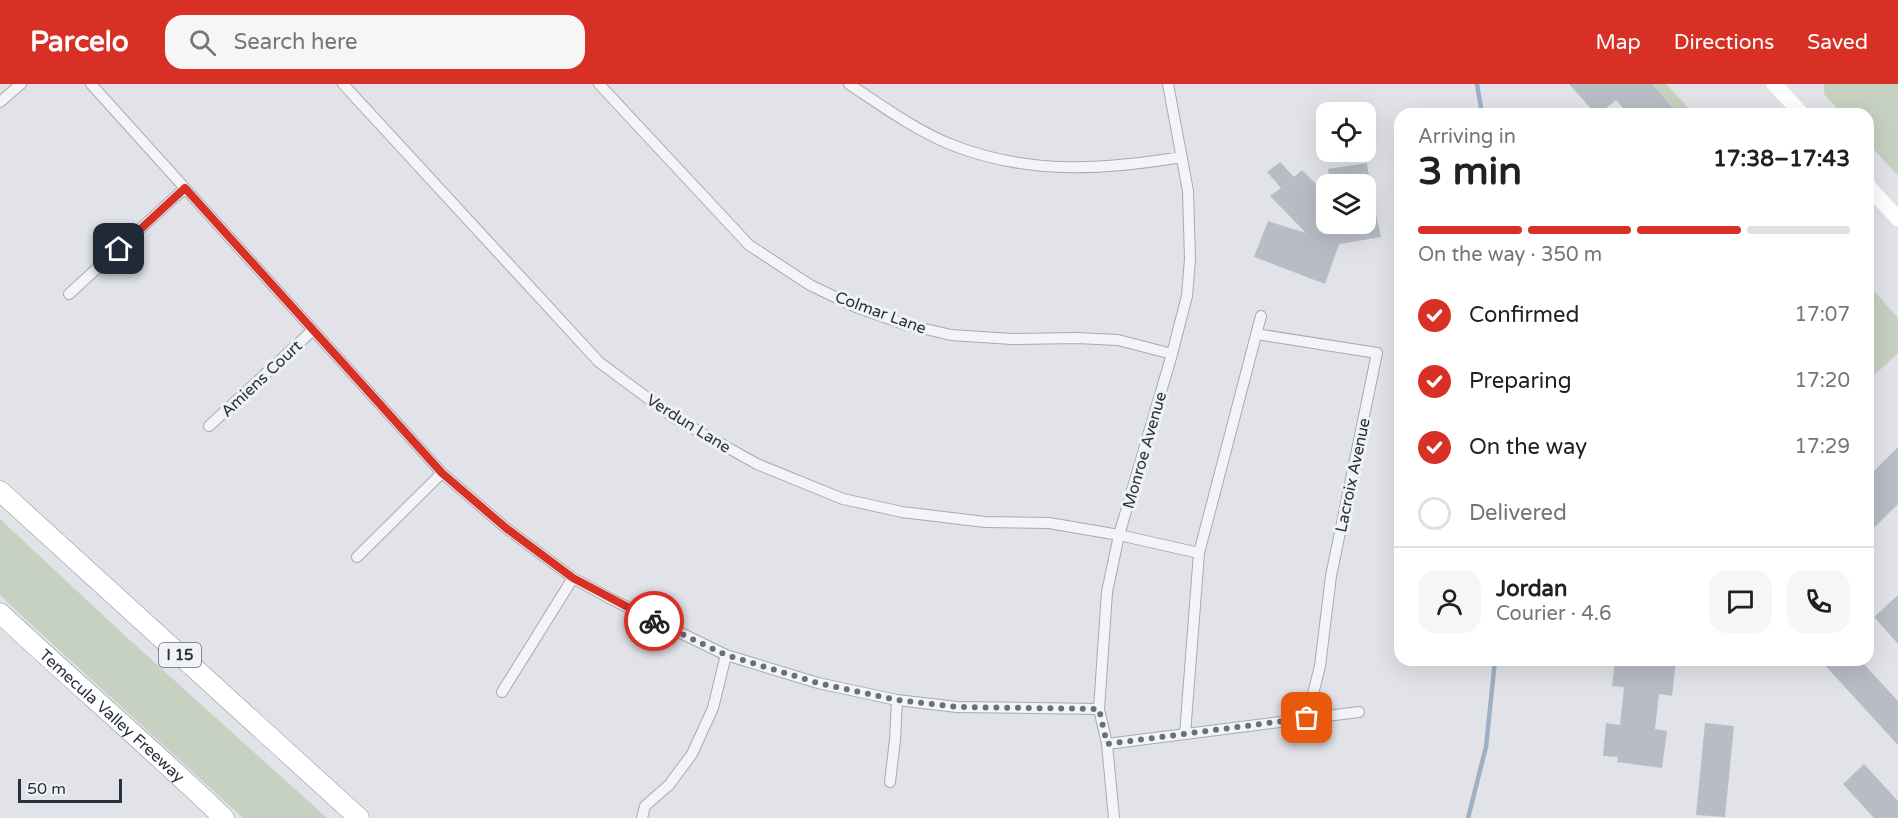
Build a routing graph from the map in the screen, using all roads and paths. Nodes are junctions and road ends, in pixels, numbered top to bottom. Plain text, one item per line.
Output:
1 (21, 84) edge
2 (91, 84) edge
3 (343, 84) edge
4 (599, 84) edge
5 (849, 84) edge
6 (1168, 84) edge
7 (1774, 84) edge
8 (0, 102) edge
9 (1796, 108) edge
10 (1182, 158) junction
11 (185, 188) junction
12 (1874, 193) edge
13 (1898, 219) edge
14 (69, 294) dead end
15 (1261, 316) dead end
16 (313, 330) junction
17 (1256, 334) junction
18 (1172, 354) junction
19 (209, 426) dead end
20 (442, 473) junction
21 (0, 491) edge
22 (1119, 535) junction
23 (1199, 554) junction
24 (357, 557) dead end
25 (573, 578) junction
26 (0, 613) edge
27 (726, 655) junction
28 (502, 692) dead end
29 (897, 700) junction
30 (1099, 709) junction
31 (1359, 712) dead end
32 (1307, 718) junction
33 (1185, 734) junction
34 (1107, 744) junction
35 (890, 782) dead end
36 (224, 818) edge
37 (359, 818) edge
38 (642, 818) edge
39 (1114, 818) edge

1 - 8 street
2 - 11 street
3 - 22 street, Verdun Lane
4 - 18 street, Colmar Lane
5 - 10 street
6 - 10 street, Monroe Avenue
7 - 9 main road
10 - 18 street, Monroe Avenue
11 - 14 street
11 - 16 street
12 - 13 main road
15 - 17 street
16 - 19 street, Amiens Court
16 - 20 street
17 - 23 street
17 - 32 street, Lacroix Avenue
18 - 22 street, Monroe Avenue
20 - 24 street
20 - 25 street
21 - 37 highway, I 15
22 - 23 street, Verdun Lane
22 - 30 street, Monroe Avenue
23 - 33 street
25 - 27 street
25 - 28 street
26 - 36 highway, Temecula Valley Freeway
27 - 29 street
27 - 38 street
29 - 30 street
29 - 35 street
30 - 34 street, Monroe Avenue
31 - 32 street
32 - 33 street
33 - 34 street
34 - 39 street, Monroe Avenue

